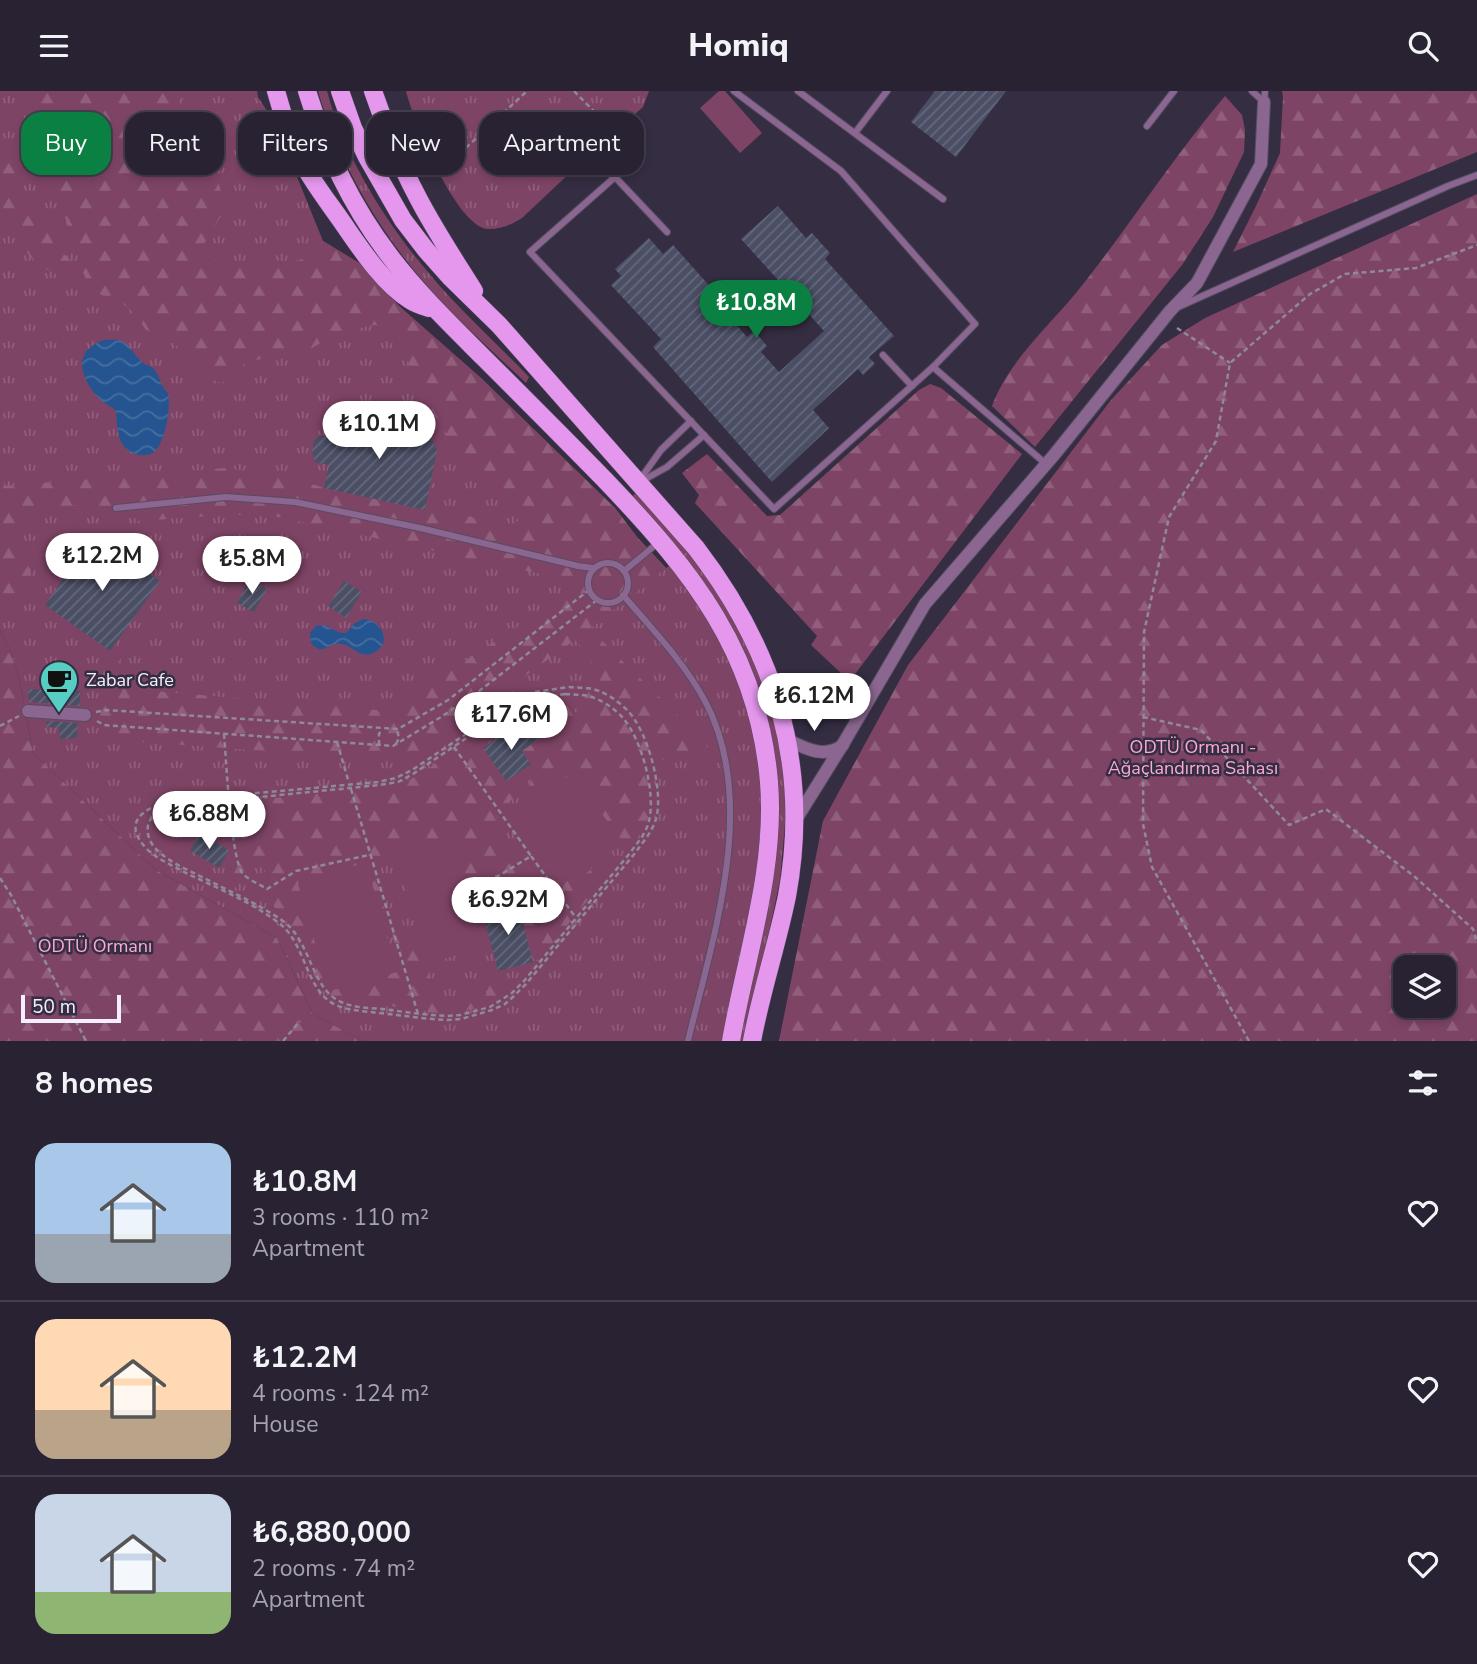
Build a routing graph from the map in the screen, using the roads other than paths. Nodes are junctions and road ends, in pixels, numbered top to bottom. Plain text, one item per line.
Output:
1 (276, 91) edge
2 (307, 91) edge
3 (340, 91) edge
4 (373, 91) edge
5 (734, 91) edge
6 (799, 91) edge
7 (887, 91) edge
8 (1174, 91) edge
9 (1252, 91) edge
10 (1265, 97) edge
11 (1147, 126) dead end
12 (855, 133) junction
13 (1477, 175) edge
14 (943, 199) dead end
15 (667, 232) dead end
16 (436, 311) junction
17 (1170, 311) junction
18 (499, 325) junction
19 (883, 355) dead end
20 (933, 367) junction
21 (912, 386) junction
22 (691, 421) junction
23 (704, 435) junction
24 (1046, 464) junction
25 (638, 482) junction
26 (622, 498) junction
27 (116, 508) dead end
28 (661, 541) junction
29 (592, 570) junction
30 (624, 571) junction
31 (623, 595) junction
32 (28, 711) road end
33 (85, 715) road end
34 (788, 740) junction
35 (843, 744) junction
36 (795, 821) junction
37 (688, 1041) edge
38 (731, 1041) edge
39 (752, 1041) edge

1 - 16 main road
2 - 16 main road
3 - 18 main road
4 - 18 main road
5 - 20 lane
6 - 12 lane
7 - 12 lane
8 - 11 lane
9 - 10 lane
10 - 17 street
12 - 14 lane
13 - 17 lane
15 - 22 lane
16 - 26 main road
17 - 24 street
18 - 25 main road
19 - 21 lane
20 - 21 lane
20 - 24 lane
21 - 23 lane
22 - 23 lane
22 - 25 lane
23 - 25 lane
24 - 35 street
25 - 26 main road
25 - 34 main road
26 - 28 main road
27 - 29 lane
28 - 30 lane
28 - 38 main road
29 - 30 lane
29 - 31 lane
30 - 31 lane
31 - 37 lane
32 - 33 street
34 - 35 street
34 - 36 main road
35 - 36 street
36 - 39 main road

